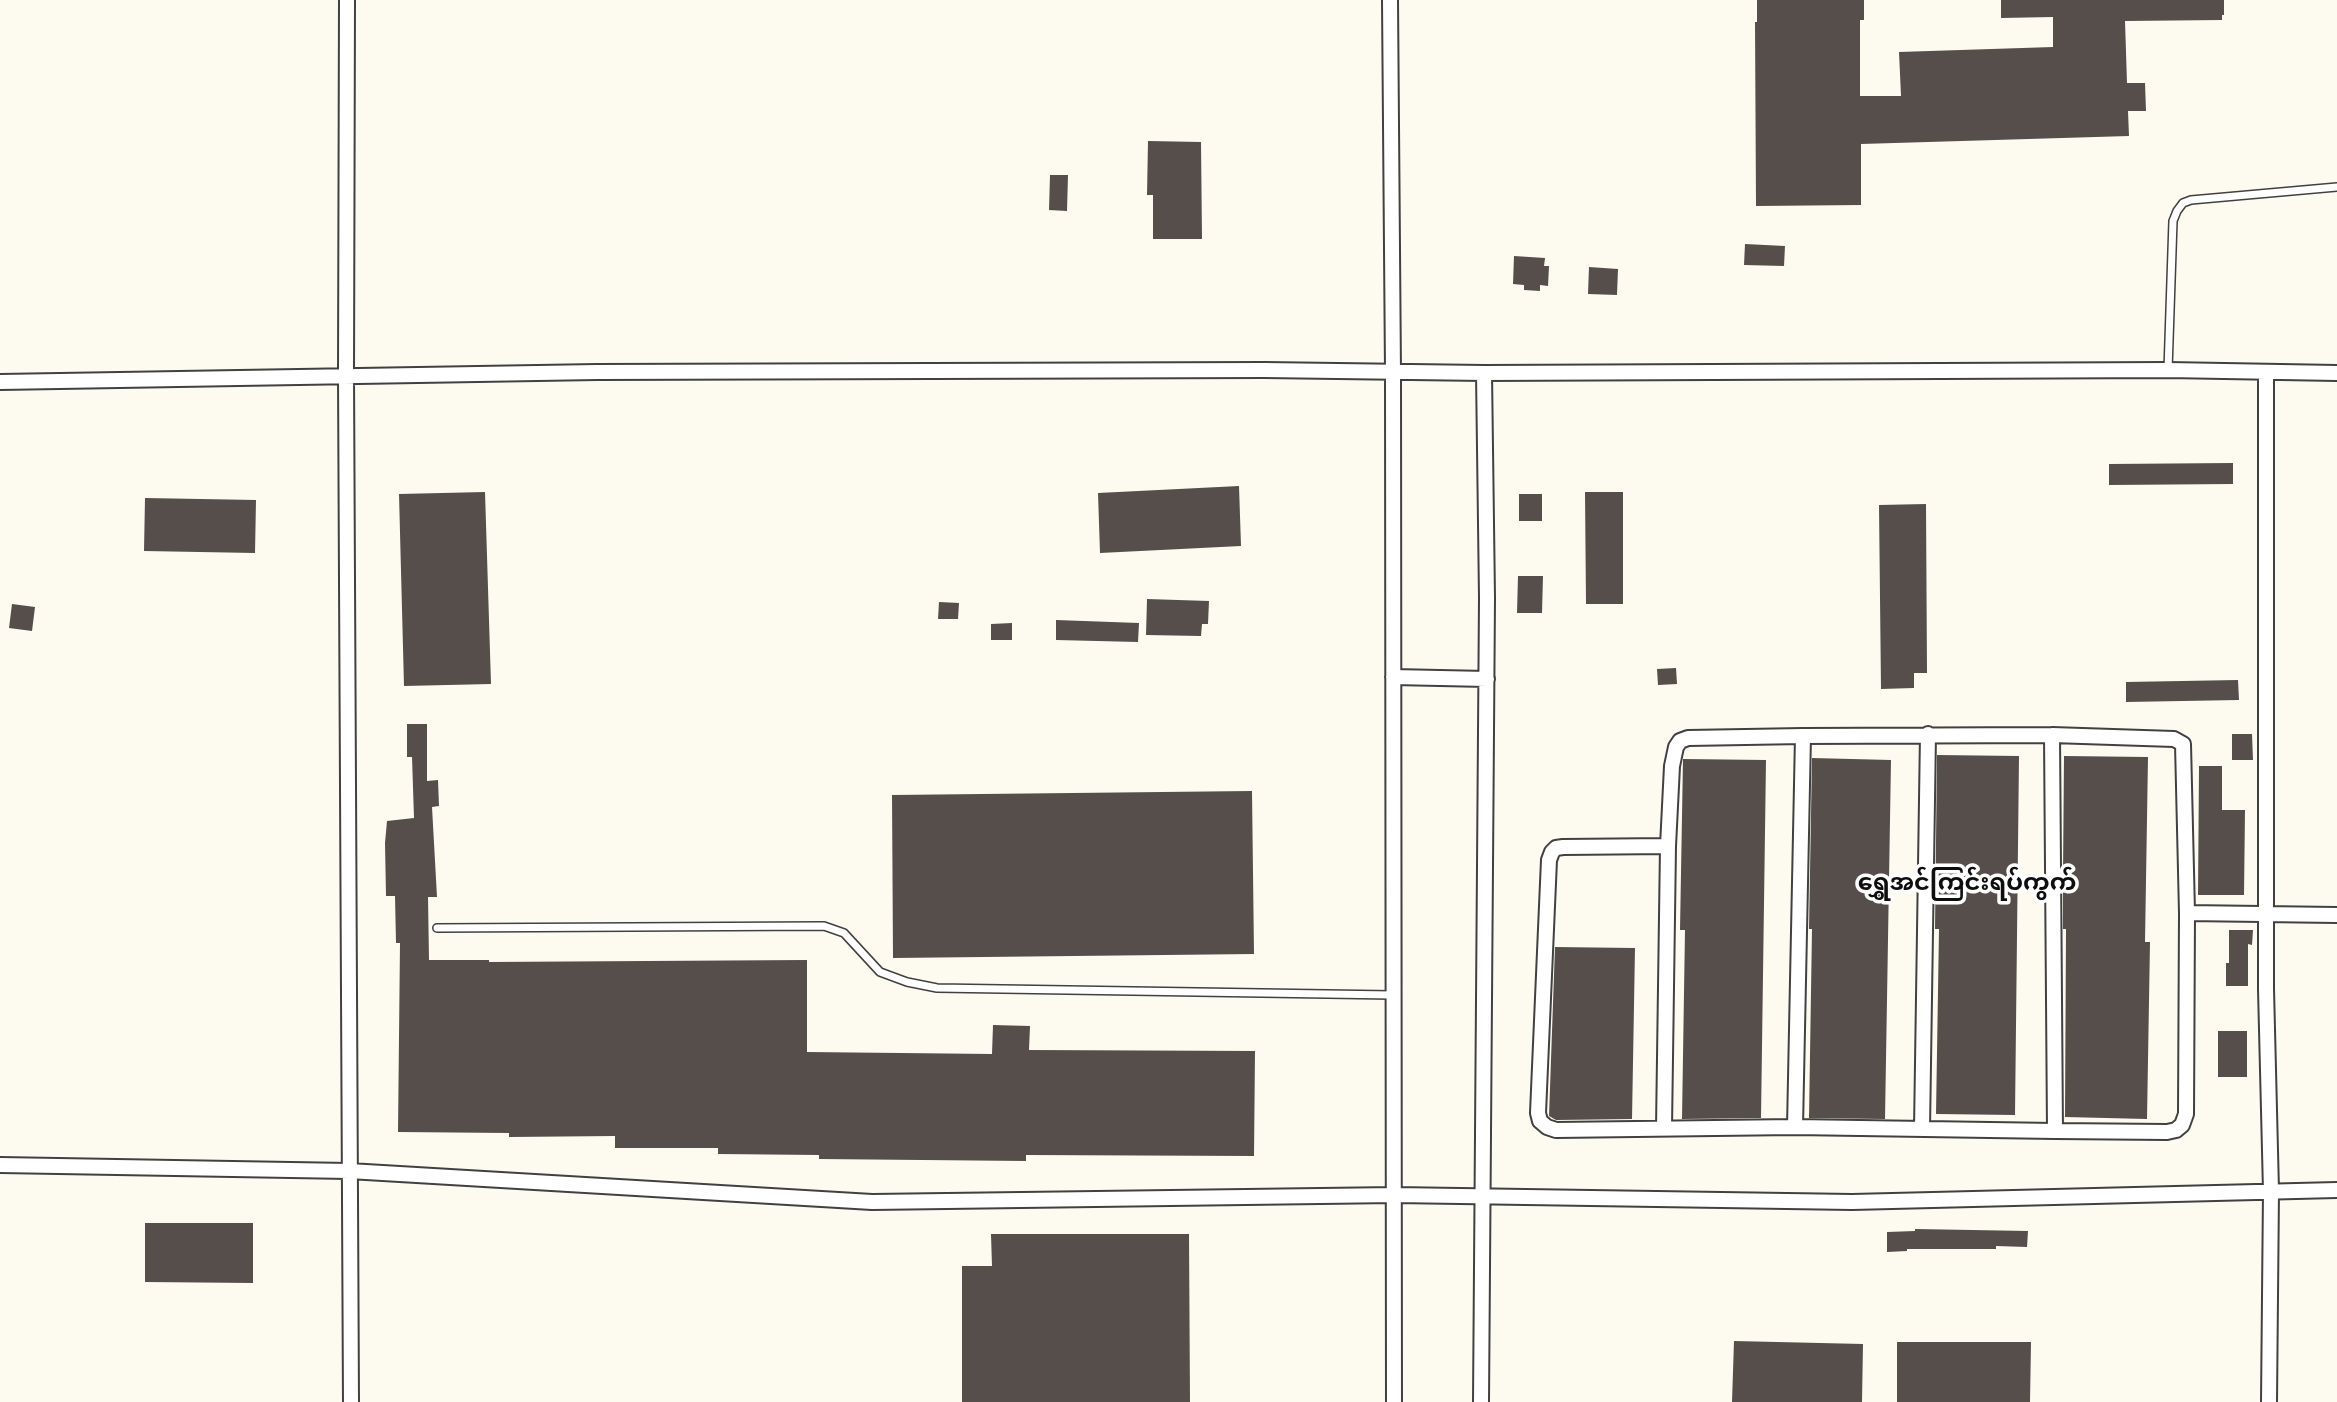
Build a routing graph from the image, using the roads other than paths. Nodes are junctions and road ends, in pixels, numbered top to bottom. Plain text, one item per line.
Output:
1 (346, 0) edge
2 (1390, 0) edge
3 (2337, 187) edge
4 (2168, 370) junction
5 (1393, 372) junction
6 (1484, 373) junction
7 (2266, 373) junction
8 (2337, 373) edge
9 (346, 376) junction
10 (0, 382) edge
11 (1393, 677) junction
12 (1487, 679) junction
13 (1928, 734) junction
14 (2052, 735) junction
15 (1803, 736) junction
16 (1668, 846) junction
17 (2187, 913) junction
18 (2267, 915) junction
19 (2337, 915) edge
20 (437, 928) dead end
21 (1392, 995) junction
22 (1795, 1127) junction
23 (1664, 1128) junction
24 (1922, 1129) junction
25 (2055, 1131) junction
26 (0, 1166) edge
27 (349, 1171) junction
28 (2337, 1190) edge
29 (2271, 1191) junction
30 (1395, 1195) junction
31 (1483, 1197) junction
32 (351, 1402) edge
33 (1394, 1402) edge
34 (1480, 1402) edge
35 (2269, 1402) edge

1 - 9 street
2 - 5 street
3 - 4 lane
4 - 6 street
4 - 7 street
5 - 6 street
5 - 9 street
5 - 11 street
6 - 12 street
7 - 8 street
7 - 18 street
9 - 10 street
9 - 27 street
11 - 12 street
11 - 21 street
12 - 31 street
13 - 14 street
13 - 15 street
13 - 24 street
14 - 17 street
14 - 25 street
15 - 16 street
15 - 22 street
16 - 23 street
16 - 23 street
17 - 18 street
17 - 25 street
18 - 19 street
18 - 29 street
20 - 21 lane
21 - 30 street
22 - 23 street
22 - 24 street
24 - 25 street
26 - 27 street
27 - 30 street
27 - 32 street
28 - 29 street
29 - 31 street
29 - 35 street
30 - 31 street
30 - 33 street
31 - 34 street

